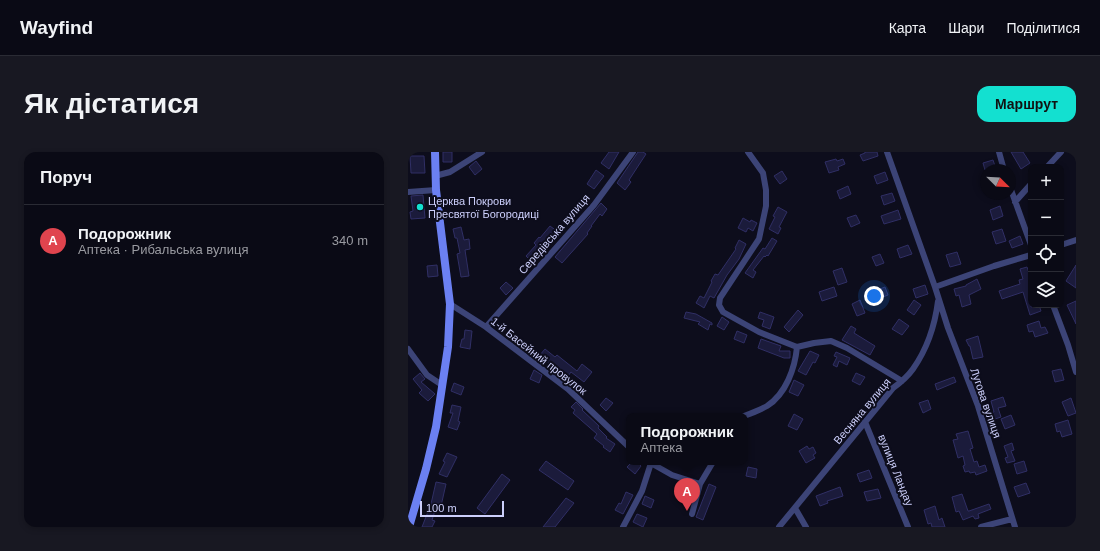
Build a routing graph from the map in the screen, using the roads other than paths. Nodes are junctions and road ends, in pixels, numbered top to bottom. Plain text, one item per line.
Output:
1 (435, 152) edge
2 (482, 152) edge
3 (633, 152) edge
4 (748, 152) edge
5 (887, 152) edge
6 (999, 152) edge
7 (1061, 152) edge
8 (1002, 164) edge
9 (1050, 164) edge
10 (435, 176) junction
11 (1028, 187) edge
12 (436, 190) junction
13 (408, 192) edge
14 (1015, 202) joint
15 (1028, 237) edge
16 (1076, 240) edge
17 (1064, 244) edge
18 (1028, 256) edge
19 (935, 287) junction
20 (939, 298) junction
21 (450, 304) junction
22 (1054, 308) edge
23 (486, 327) junction
24 (797, 347) junction
25 (408, 349) edge
26 (1076, 372) edge
27 (902, 381) junction
28 (442, 385) junction
29 (748, 414) edge
30 (865, 422) junction
31 (626, 444) edge
32 (649, 465) edge
33 (655, 465) edge
34 (710, 465) edge
35 (700, 484) junction
36 (796, 508) junction
37 (692, 514) dead end
38 (1012, 519) junction
39 (409, 527) edge
40 (623, 527) edge
41 (779, 527) edge
42 (806, 527) edge
43 (908, 527) edge
44 (981, 527) edge
45 (1015, 527) edge

1 - 10 main road
2 - 10 street
3 - 23 street, Середівська вулиця
4 - 24 street
5 - 19 street, Лугова вулиця
6 - 8 street
7 - 9 street
10 - 12 main road
11 - 14 street
12 - 13 street
12 - 21 main road
14 - 15 street
16 - 17 street
18 - 19 street
19 - 20 street, Лугова вулиця
20 - 27 street, Весняна вулиця
20 - 38 street, Лугова вулиця
21 - 23 street, 1-й Басейний провулок
21 - 28 main road
22 - 26 street
23 - 31 street, 1-й Басейний провулок
24 - 27 street
24 - 29 street
25 - 28 street
27 - 30 street, Весняна вулиця
28 - 39 main road
30 - 36 street, Весняна вулиця
30 - 43 street, вулиця Ландау
32 - 40 street
33 - 35 street
34 - 35 street
35 - 37 street
36 - 41 street, Весняна вулиця
36 - 42 street
38 - 44 street
38 - 45 street, Лугова вулиця

